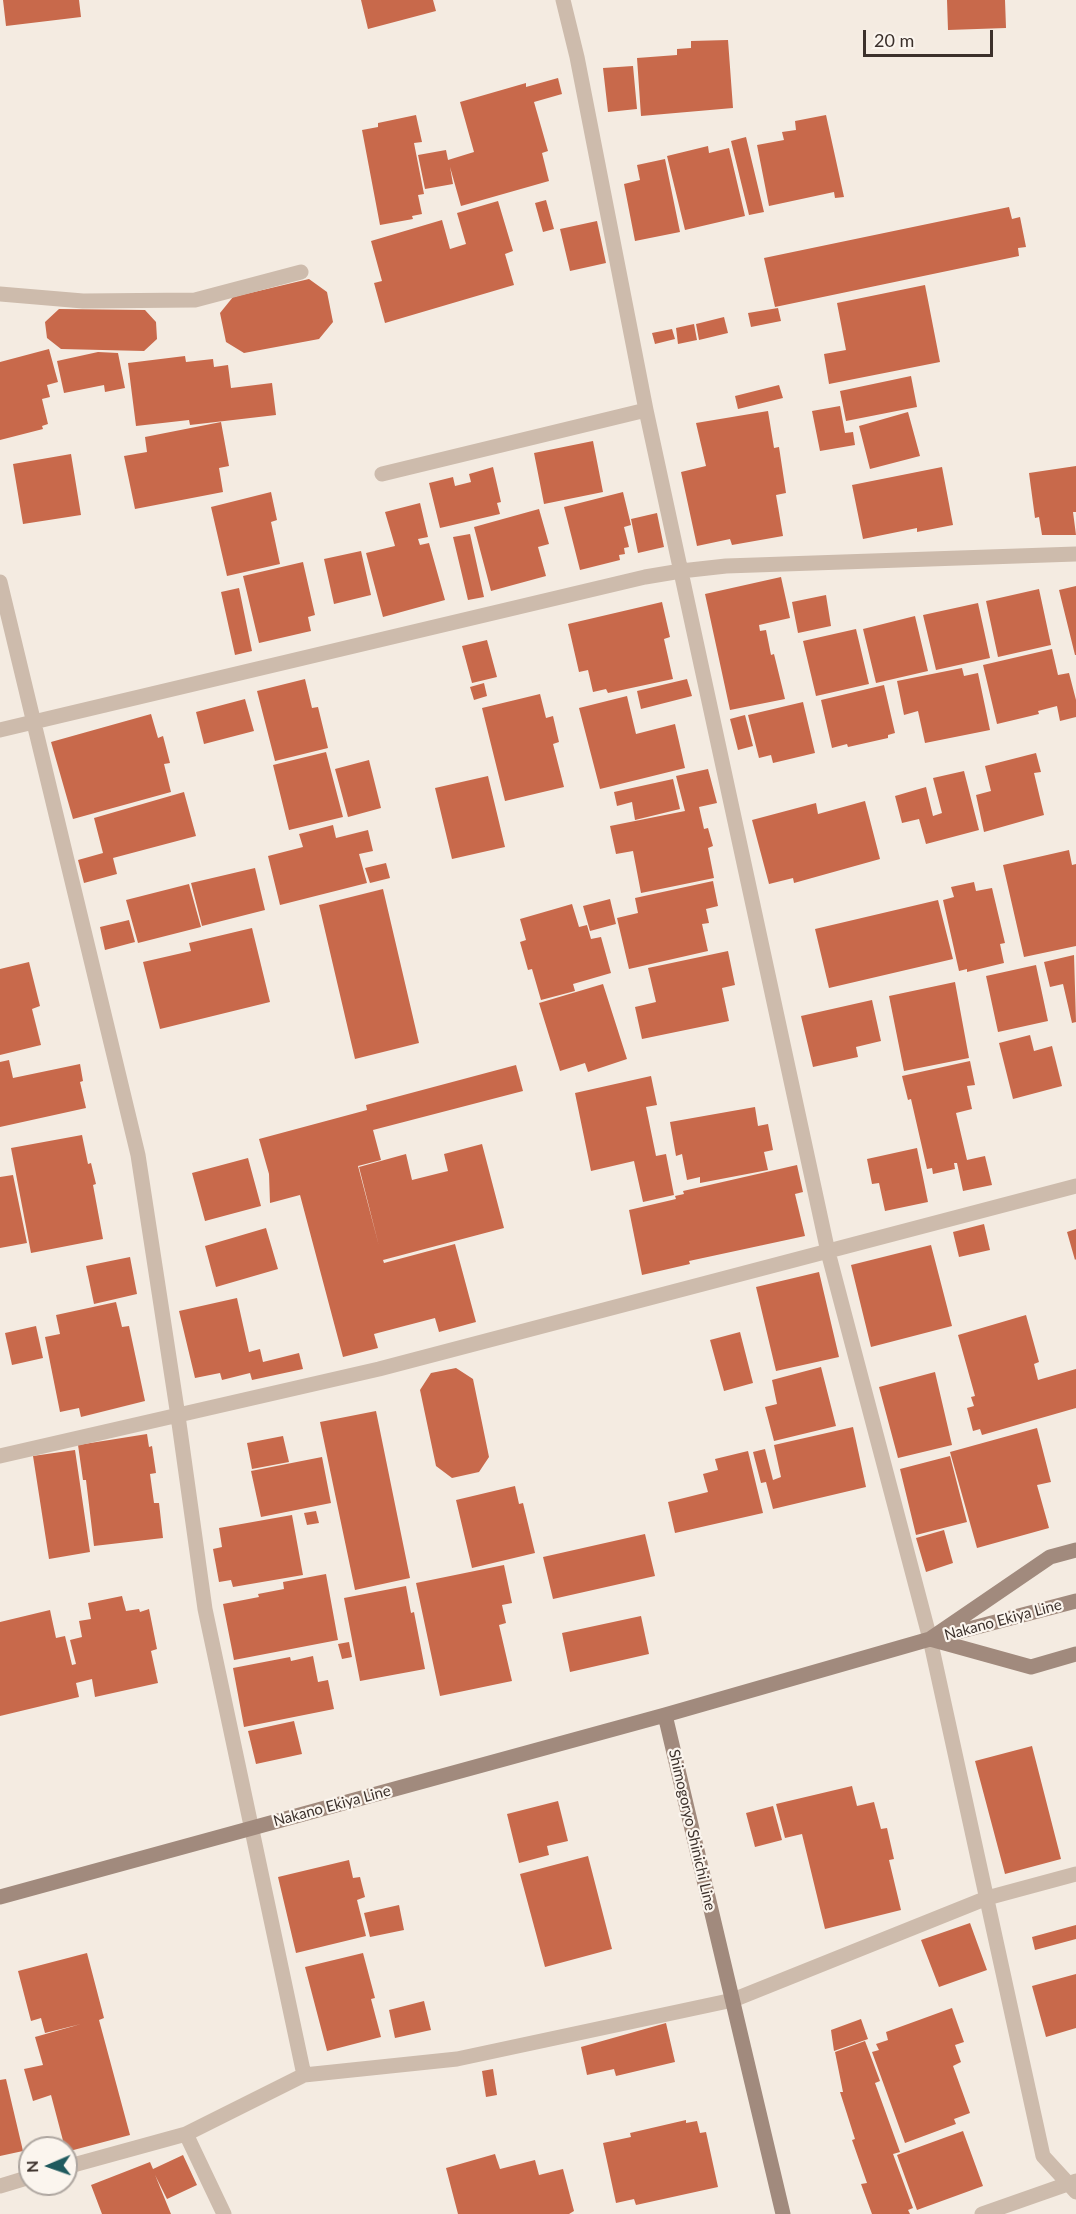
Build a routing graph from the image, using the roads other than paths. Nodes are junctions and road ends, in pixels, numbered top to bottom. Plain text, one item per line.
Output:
1 (563, 0) edge
2 (301, 272) dead end
3 (0, 294) edge
4 (646, 410) junction
5 (382, 474) dead end
6 (1076, 554) edge
7 (681, 571) junction
8 (0, 582) edge
9 (35, 723) junction
10 (0, 730) edge
11 (1076, 1186) edge
12 (828, 1252) junction
13 (178, 1416) junction
14 (0, 1456) edge
15 (1076, 1550) edge
16 (1076, 1601) edge
17 (930, 1640) junction
18 (1076, 1654) edge
19 (665, 1715) junction
20 (251, 1828) junction
21 (1076, 1874) edge
22 (0, 1897) edge
23 (987, 1898) junction
24 (733, 2000) junction
25 (304, 2075) junction
26 (186, 2134) junction
27 (78, 2164) edge
28 (18, 2181) edge
29 (1074, 2185) edge
30 (0, 2186) edge
31 (224, 2214) edge
32 (783, 2214) edge
33 (982, 2214) edge

1 - 4 street
2 - 3 street
4 - 5 street
4 - 7 street
6 - 7 street
7 - 9 street
7 - 12 street
8 - 9 street
9 - 10 street
9 - 13 street
11 - 12 street
12 - 13 street
12 - 17 street
13 - 14 street
13 - 20 street
15 - 17 main road
16 - 17 main road, Nakano Ekiya Line
17 - 18 main road
17 - 19 main road
17 - 23 street
19 - 20 main road, Nakano Ekiya Line
19 - 24 main road, Shimogoryo Shinichi Line
20 - 22 main road, Nakano Ekiya Line
20 - 25 street
21 - 23 street
23 - 24 street
23 - 29 street
24 - 25 street
24 - 32 main road, Shimogoryo Shinichi Line
25 - 26 street
26 - 27 street
26 - 31 street
28 - 30 street
29 - 33 street

